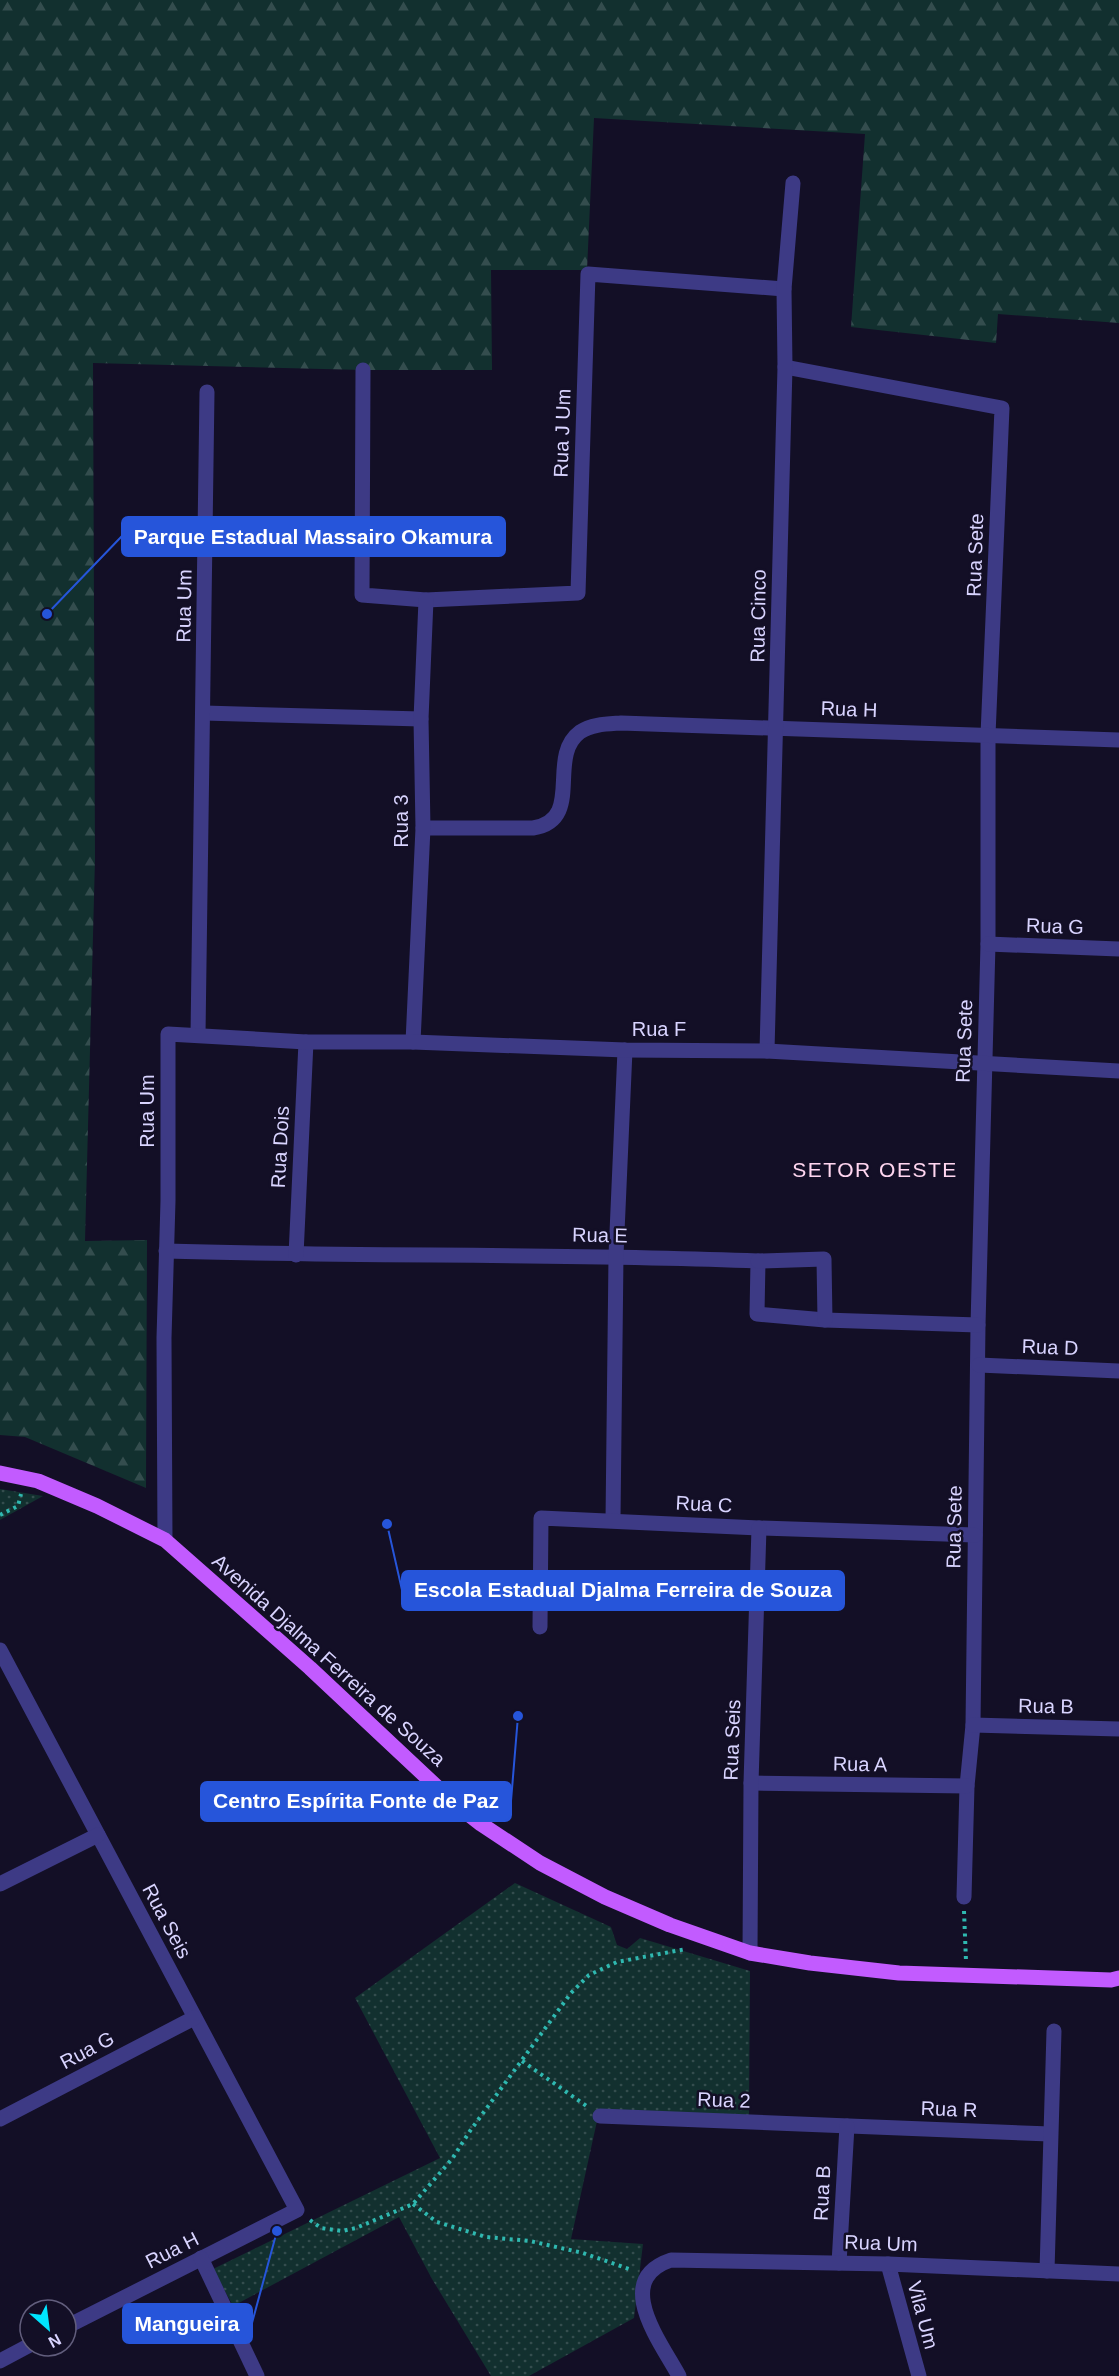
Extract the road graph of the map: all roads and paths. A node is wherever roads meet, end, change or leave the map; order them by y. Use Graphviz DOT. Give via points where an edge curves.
graph roads {
  1 [pos="793,183"];
  2 [pos="784,289"];
  3 [pos="785,367"];
  4 [pos="363,370"];
  5 [pos="207,392"];
  6 [pos="426,600"];
  7 [pos="204,713"];
  8 [pos="421,719"];
  9 [pos="776,727"];
  10 [pos="988,735"];
  11 [pos="1119,740"];
  12 [pos="423,828"];
  13 [pos="988,944"];
  14 [pos="1119,949"];
  15 [pos="198,1035"];
  16 [pos="306,1042"];
  17 [pos="413,1042"];
  18 [pos="625,1050"];
  19 [pos="767,1051"];
  20 [pos="984,1063"];
  21 [pos="1119,1071"];
  22 [pos="166,1251"];
  23 [pos="296,1255"];
  24 [pos="616,1256"];
  25 [pos="758,1261"];
  26 [pos="825,1320"];
  27 [pos="978,1325"];
  28 [pos="979,1365"];
  29 [pos="1119,1371"];
  30 [pos="0,1473"];
  31 [pos="24,1478"];
  32 [pos="0,1515"];
  33 [pos="613,1520"];
  34 [pos="759,1528"];
  35 [pos="975,1534"];
  36 [pos="165,1540"];
  37 [pos="540,1627"];
  38 [pos="0,1650"];
  39 [pos="973,1725"];
  40 [pos="1119,1729"];
  41 [pos="751,1783"];
  42 [pos="968,1786"];
  43 [pos="98,1835"];
  44 [pos="0,1884"];
  45 [pos="963,1897"];
  46 [pos="690,1948"];
  47 [pos="750,1953"];
  48 [pos="966,1977"];
  49 [pos="1116,1980"];
  50 [pos="194,2018"];
  51 [pos="1054,2031"];
  52 [pos="522,2061"];
  53 [pos="600,2116"];
  54 [pos="0,2119"];
  55 [pos="847,2126"];
  56 [pos="1050,2134"];
  57 [pos="413,2204"];
  58 [pos="297,2210"];
  59 [pos="201,2258"];
  60 [pos="838,2263"];
  61 [pos="888,2264"];
  62 [pos="1047,2271"];
  63 [pos="1119,2274"];
  64 [pos="647,2275"];
  65 [pos="78,2321"];
  66 [pos="18,2351"];
  67 [pos="0,2361"];
  68 [pos="256,2376"];
  69 [pos="679,2376"];
  70 [pos="919,2376"];
  1 -- 2 [label="street, Rua Cinco"];
  2 -- 3 [label="street, Rua Cinco"];
  2 -- 6 [label="street, Rua J Um" via="588,274 578,593"];
  3 -- 9 [label="street, Rua Cinco"];
  3 -- 10 [label="street, Rua Sete" via="1002,408"];
  4 -- 6 [label="street" via="362,595"];
  5 -- 7 [label="street, Rua Um"];
  6 -- 8 [label="street, Rua 3"];
  7 -- 8 [label="street"];
  7 -- 15 [label="street, Rua Um"];
  8 -- 12 [label="street, Rua 3"];
  9 -- 10 [label="street, Rua H"];
  9 -- 12 [label="street, Rua H" via="598,725 579,733 569,748 560,810 548,824 533,828"];
  9 -- 19 [label="street, Rua Cinco"];
  10 -- 11 [label="street, Rua H"];
  10 -- 13 [label="street, Rua Sete"];
  12 -- 17 [label="street, Rua 3"];
  13 -- 14 [label="street, Rua G"];
  13 -- 20 [label="street, Rua Sete"];
  15 -- 16 [label="street, Rua F"];
  15 -- 22 [label="street, Rua Um" via="168,1034"];
  16 -- 17 [label="street, Rua F"];
  16 -- 23 [label="street, Rua Dois"];
  17 -- 18 [label="street, Rua F"];
  18 -- 19 [label="street, Rua F"];
  18 -- 24 [label="street"];
  19 -- 20 [label="street, Rua F"];
  20 -- 21 [label="street, Rua F"];
  20 -- 27 [label="street, Rua Sete"];
  22 -- 23 [label="street, Rua E"];
  22 -- 36 [label="street, Rua Um"];
  23 -- 24 [label="street, Rua E"];
  24 -- 25 [label="street, Rua E"];
  24 -- 33 [label="street"];
  25 -- 26 [label="street" via="758,1314"];
  25 -- 26 [label="street, Rua E" via="824,1260"];
  26 -- 27 [label="street"];
  27 -- 28 [label="street, Rua Sete"];
  28 -- 29 [label="street, Rua D"];
  28 -- 35 [label="street, Rua Sete"];
  30 -- 31 [label="main road, Avenida Djalma Ferreira de Souza"];
  31 -- 32 [label="path" via="18,1506"];
  31 -- 36 [label="main road, Avenida Djalma Ferreira de Souza" via="97,1506"];
  33 -- 34 [label="street, Rua C"];
  33 -- 37 [label="street, Rua C" via="541,1518"];
  34 -- 35 [label="street, Rua C"];
  34 -- 41 [label="street, Rua Seis"];
  35 -- 39 [label="street, Rua Sete"];
  36 -- 47 [label="main road, Avenida Djalma Ferreira de Souza" via="482,1824 540,1863 605,1897"];
  38 -- 43 [label="street, Rua Seis"];
  39 -- 40 [label="street, Rua B"];
  39 -- 42 [label="street, Rua Sete"];
  41 -- 42 [label="street, Rua A"];
  41 -- 47 [label="street, Rua Seis"];
  42 -- 45 [label="street, Rua Sete"];
  43 -- 44 [label="street"];
  43 -- 50 [label="street, Rua Seis"];
  45 -- 48 [label="path"];
  46 -- 52 [label="path" via="617,1962 590,1975 571,1993"];
  47 -- 48 [label="main road, Avenida Djalma Ferreira de Souza" via="899,1973"];
  48 -- 49 [label="main road, Avenida Djalma Ferreira de Souza"];
  50 -- 54 [label="street, Rua G"];
  50 -- 58 [label="street, Rua Seis"];
  51 -- 56 [label="street"];
  52 -- 53 [label="path"];
  52 -- 57 [label="path" via="452,2158"];
  53 -- 55 [label="street, Rua 2"];
  55 -- 56 [label="street, Rua R"];
  55 -- 60 [label="street, Rua B"];
  56 -- 62 [label="street"];
  57 -- 58 [label="path" via="342,2231 321,2228"];
  57 -- 64 [label="path" via="437,2222 486,2237 530,2241 583,2253"];
  58 -- 59 [label="street, Rua H"];
  59 -- 65 [label="street, Rua H"];
  59 -- 68 [label="street"];
  60 -- 61 [label="street, Rua Um"];
  60 -- 64 [label="street, Rua Um" via="671,2260"];
  61 -- 62 [label="street, Rua Um"];
  61 -- 70 [label="street, Vila Um"];
  62 -- 63 [label="street, Rua Um"];
  64 -- 69 [label="street" via="643,2307"];
  66 -- 67 [label="street"];
}
